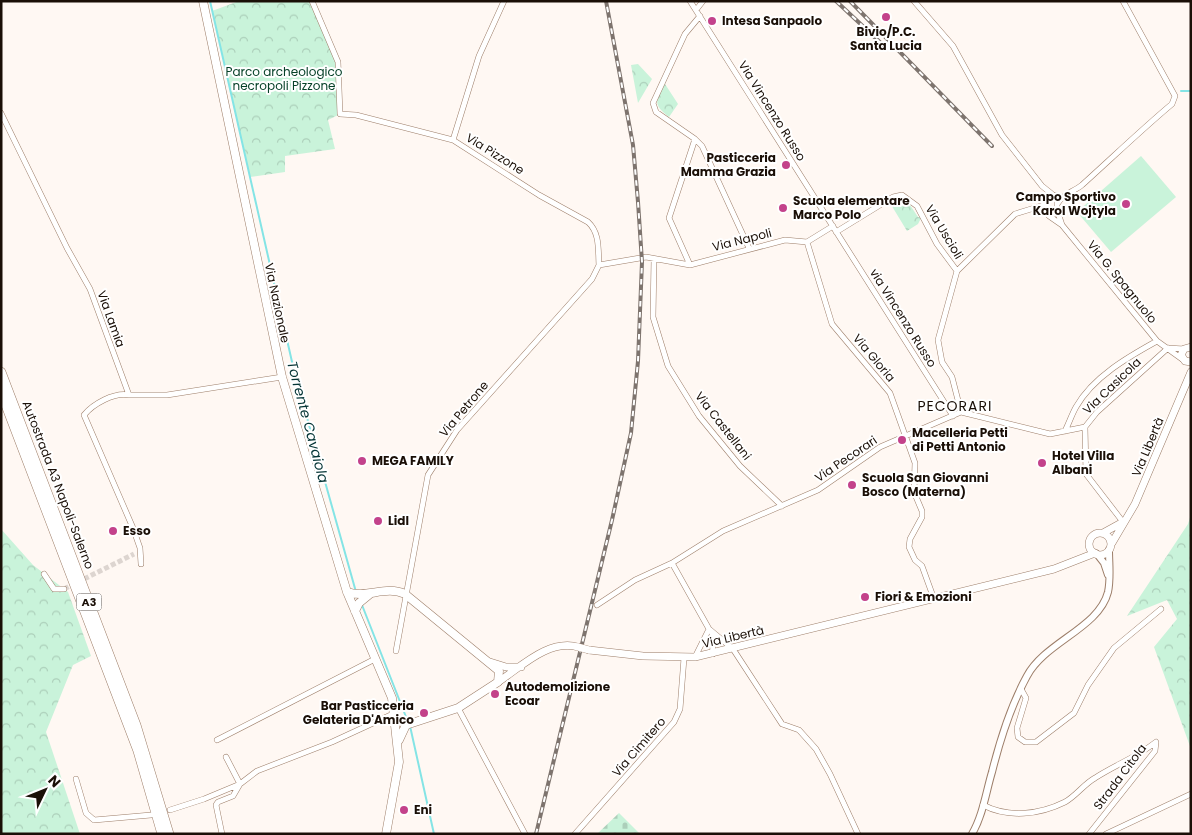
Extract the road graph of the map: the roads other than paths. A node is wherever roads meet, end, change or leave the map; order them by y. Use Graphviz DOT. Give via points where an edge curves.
graph roads {
  1 [pos="202,1"];
  2 [pos="312,1"];
  3 [pos="504,1"];
  4 [pos="690,1"];
  5 [pos="703,1"];
  6 [pos="914,1"];
  7 [pos="1123,1"];
  8 [pos="696,10"];
  9 [pos="700,16"];
  10 [pos="1,114"];
  11 [pos="8,124"];
  12 [pos="1,127"];
  13 [pos="695,139"];
  14 [pos="453,140"];
  15 [pos="1042,186"];
  16 [pos="1053,194"];
  17 [pos="1063,196"];
  18 [pos="1046,198"];
  19 [pos="1044,204"];
  20 [pos="1057,206"];
  21 [pos="1049,216"];
  22 [pos="1062,225"];
  23 [pos="833,226"];
  24 [pos="836,232"];
  25 [pos="807,242"];
  26 [pos="749,248"];
  27 [pos="654,259"];
  28 [pos="599,265"];
  29 [pos="690,265"];
  30 [pos="957,271"];
  31 [pos="1157,340"];
  32 [pos="1189,347"];
  33 [pos="1168,348"];
  34 [pos="1186,361"];
  35 [pos="1,372"];
  36 [pos="1190,375"];
  37 [pos="282,377"];
  38 [pos="1,392"];
  39 [pos="129,395"];
  40 [pos="961,412"];
  41 [pos="952,416"];
  42 [pos="1085,427"];
  43 [pos="1065,431"];
  44 [pos="905,437"];
  45 [pos="782,506"];
  46 [pos="1123,522"];
  47 [pos="1103,533"];
  48 [pos="1090,541"];
  49 [pos="1110,547"];
  50 [pos="140,548"];
  51 [pos="134,554"];
  52 [pos="1096,554"];
  53 [pos="1076,559"];
  54 [pos="672,563"];
  55 [pos="141,564"];
  56 [pos="44,574"];
  57 [pos="1109,581"];
  58 [pos="64,589"];
  59 [pos="348,592"];
  60 [pos="372,593"];
  61 [pos="402,593"];
  62 [pos="934,599"];
  63 [pos="597,605"];
  64 [pos="1161,609"];
  65 [pos="355,611"];
  66 [pos="709,632"];
  67 [pos="733,649"];
  68 [pos="396,651"];
  69 [pos="713,654"];
  70 [pos="695,657"];
  71 [pos="684,658"];
  72 [pos="375,659"];
  73 [pos="485,660"];
  74 [pos="521,667"];
  75 [pos="498,682"];
  76 [pos="1021,689"];
  77 [pos="458,708"];
  78 [pos="395,713"];
  79 [pos="406,725"];
  80 [pos="217,740"];
  81 [pos="398,744"];
  82 [pos="226,756"];
  83 [pos="76,779"];
  84 [pos="240,784"];
  85 [pos="1191,794"];
  86 [pos="983,805"];
  87 [pos="170,810"];
  88 [pos="152,815"];
  89 [pos="162,834"];
  90 [pos="169,834"];
  91 [pos="222,834"];
  92 [pos="386,834"];
  93 [pos="525,834"];
  94 [pos="575,834"];
  95 [pos="858,834"];
  96 [pos="972,834"];
  97 [pos="1089,834"];
  98 [pos="1106,834"];
  1 -- 37 [label="main road, Via Nazionale"];
  2 -- 14 [label="street" via="338,62 340,114 356,115"];
  3 -- 14 [label="street, Via Pizzone" via="479,56"];
  4 -- 8 [label="street, Via Vincenzo Russo"];
  5 -- 8 [label="street"];
  6 -- 15 [label="street" via="953,46 1002,136"];
  7 -- 17 [label="street" via="1175,96 1172,104 1130,142 1077,188"];
  8 -- 9 [label="street, Via Vincenzo Russo"];
  9 -- 13 [label="street" via="685,34 652,103 656,112"];
  9 -- 23 [label="street, Via Vincenzo Russo"];
  10 -- 11 [label="street, Via Lamia"];
  11 -- 12 [label="street"];
  11 -- 39 [label="street, Via Lamia" via="36,186 90,289"];
  13 -- 26 [label="street" via="702,146"];
  13 -- 29 [label="street" via="669,218"];
  14 -- 28 [label="street, Via Pizzone" via="588,222 598,238"];
  15 -- 16 [label="street"];
  15 -- 18 [label="street"];
  16 -- 17 [label="street"];
  16 -- 18 [label="street"];
  16 -- 20 [label="street, Via G. Spagnuolo"];
  17 -- 20 [label="street"];
  18 -- 19 [label="street"];
  19 -- 21 [label="street" via="1044,211"];
  19 -- 30 [label="street, Via Uscioli" via="1015,214"];
  20 -- 21 [label="street" via="1054,215"];
  20 -- 22 [label="street, Via G. Spagnuolo"];
  21 -- 22 [label="street, Via G. Spagnuolo"];
  22 -- 31 [label="street, Via G. Spagnuolo"];
  23 -- 24 [label="street, Via Vincenzo Russo"];
  23 -- 25 [label="street"];
  24 -- 30 [label="street, Via Uscioli" via="893,197 909,198"];
  24 -- 41 [label="street, via Vincenzo Russo"];
  25 -- 26 [label="street, Via Napoli" via="784,240"];
  25 -- 44 [label="street, Via Gloria" via="832,324 890,393"];
  26 -- 29 [label="street, Via Napoli"];
  27 -- 28 [label="street" via="646,257"];
  27 -- 29 [label="street, Via Napoli"];
  27 -- 45 [label="street, Via Castellani" via="653,317 668,366 705,423 740,466"];
  28 -- 61 [label="street, Via Petrone" via="592,279 457,430 428,475"];
  30 -- 40 [label="street, Via Uscioli" via="938,340 942,362 952,377"];
  31 -- 33 [label="street, Via G. Spagnuolo"];
  31 -- 43 [label="street" via="1119,364 1087,391"];
  32 -- 33 [label="street"];
  32 -- 34 [label="main road" via="1181,355"];
  33 -- 34 [label="street, Via G. Spagnuolo"];
  33 -- 42 [label="street, Via Casicola" via="1097,412"];
  34 -- 36 [label="main road"];
  35 -- 90 [label="highway, Autostrada A3 Napoli-Salerno / A3" via="133,716"];
  36 -- 46 [label="main road, Via Libertà" via="1136,504"];
  37 -- 39 [label="street" via="167,395"];
  37 -- 59 [label="main road, Via Nazionale"];
  38 -- 89 [label="highway, Autostrada A3 Napoli-Salerno / A3" via="136,743"];
  39 -- 50 [label="street" via="122,394 91,406 84,415"];
  40 -- 41 [label="street, Via Pecorari"];
  40 -- 43 [label="street" via="1050,434"];
  41 -- 44 [label="street, Via Pecorari"];
  42 -- 43 [label="street"];
  42 -- 46 [label="street, Via Casicola" via="1086,474"];
  44 -- 45 [label="street, Via Pecorari" via="880,447 818,490"];
  44 -- 62 [label="street, Via Gloria" via="915,463 914,492 922,511 908,547 922,566"];
  45 -- 54 [label="street, Via Pecorari" via="723,531"];
  46 -- 47 [label="main road"];
  46 -- 49 [label="main road, Via Libertà"];
  47 -- 48 [label="main road" via="1093,535"];
  47 -- 49 [label="main road" via="1108,536"];
  48 -- 52 [label="main road" via="1090,549"];
  48 -- 53 [label="main road"];
  49 -- 52 [label="main road" via="1105,554"];
  49 -- 57 [label="street"];
  50 -- 51 [label="street"];
  50 -- 55 [label="street"];
  52 -- 53 [label="main road, Via Libertà"];
  52 -- 57 [label="street" via="1104,563"];
  53 -- 62 [label="main road, Via Libertà" via="1054,569"];
  54 -- 63 [label="street, Via Pecorari" via="635,580"];
  54 -- 66 [label="street"];
  56 -- 58 [label="street" via="54,589"];
  57 -- 76 [label="street" via="1106,598 1096,613 1032,667"];
  59 -- 60 [label="main road"];
  59 -- 65 [label="main road, Via Nazionale"];
  60 -- 61 [label="main road" via="385,590"];
  60 -- 65 [label="main road"];
  61 -- 68 [label="street, Via Petrone"];
  61 -- 73 [label="main road"];
  62 -- 67 [label="main road, Via Libertà"];
  64 -- 76 [label="street" via="1114,648 1088,685 1074,713 1036,742 1025,742 1018,737 1026,698"];
  65 -- 72 [label="main road, Via Nazionale"];
  66 -- 67 [label="street"];
  66 -- 69 [label="street"];
  66 -- 70 [label="street"];
  67 -- 69 [label="main road, Via Libertà"];
  67 -- 95 [label="street" via="782,724 799,730 816,749"];
  69 -- 70 [label="main road, Via Libertà"];
  70 -- 71 [label="main road, Via Libertà"];
  71 -- 74 [label="main road, Via Libertà, bridge" via="558,646"];
  71 -- 94 [label="street, Via Cimitero" via="682,698 674,722"];
  72 -- 78 [label="main road, Via Nazionale"];
  72 -- 80 [label="street"];
  73 -- 74 [label="main road" via="506,667"];
  73 -- 75 [label="main road" via="499,671"];
  74 -- 75 [label="main road, Via Libertà"];
  75 -- 77 [label="main road, Via Libertà"];
  76 -- 86 [label="street" via="1000,745"];
  77 -- 79 [label="main road, Via Libertà"];
  77 -- 93 [label="street"];
  78 -- 79 [label="main road"];
  78 -- 81 [label="main road, Via Nazionale"];
  78 -- 84 [label="street" via="257,771"];
  79 -- 81 [label="main road"];
  81 -- 92 [label="main road, Via Nazionale" via="399,762"];
  82 -- 84 [label="street"];
  83 -- 88 [label="street" via="86,813 94,820"];
  84 -- 87 [label="street"];
  84 -- 91 [label="street" via="236,792 216,805"];
  85 -- 98 [label="street"];
  86 -- 96 [label="street"];
  86 -- 97 [label="street, Strada Citola" via="996,812 1022,815 1066,802 1094,778 1144,752 1156,742 1155,751"];
}
